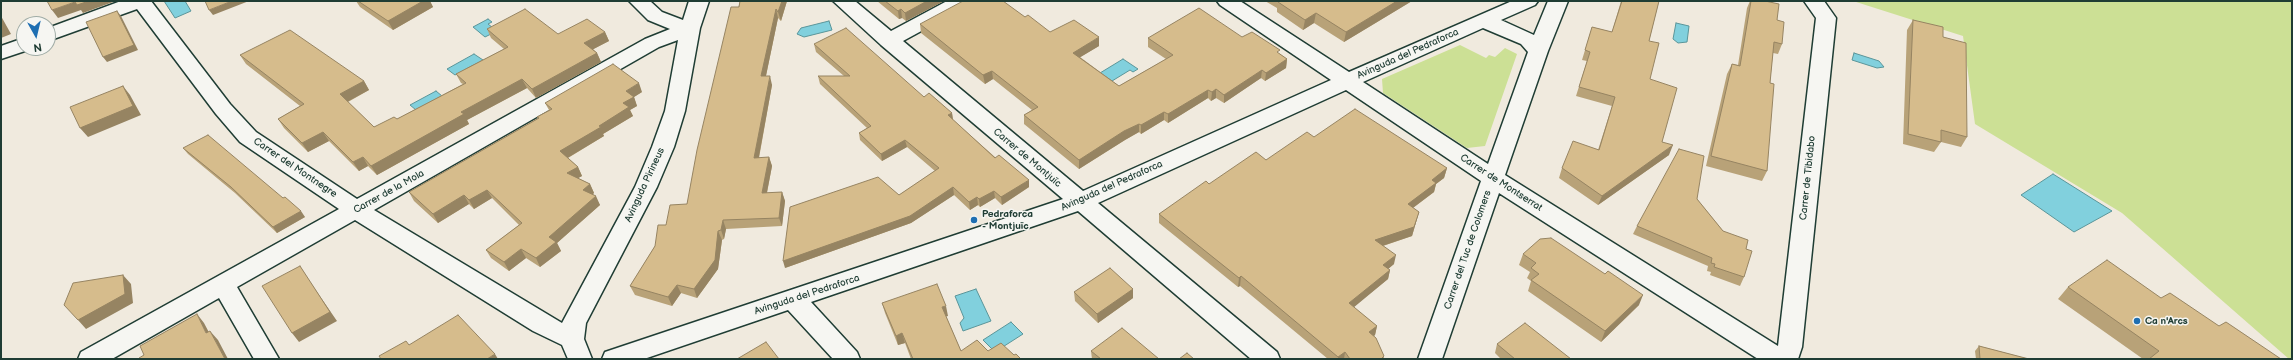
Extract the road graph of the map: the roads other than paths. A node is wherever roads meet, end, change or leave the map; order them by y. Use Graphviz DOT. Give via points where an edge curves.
graph roads {
  1 [pos="140,1"];
  2 [pos="639,1"];
  3 [pos="699,1"];
  4 [pos="842,1"];
  5 [pos="962,1"];
  6 [pos="1227,1"];
  7 [pos="1528,1"];
  8 [pos="1533,1"];
  9 [pos="1558,1"];
  10 [pos="1814,1"];
  11 [pos="1480,21"];
  12 [pos="690,28"];
  13 [pos="56,32"];
  14 [pos="888,41"];
  15 [pos="16,47"];
  16 [pos="1540,47"];
  17 [pos="1,53"];
  18 [pos="1348,80"];
  19 [pos="1493,178"];
  20 [pos="1080,202"];
  21 [pos="357,210"];
  22 [pos="223,284"];
  23 [pos="794,300"];
  24 [pos="572,339"];
  25 [pos="90,359"];
  26 [pos="267,359"];
  27 [pos="580,359"];
  28 [pos="614,359"];
  29 [pos="848,359"];
  30 [pos="1268,359"];
  31 [pos="1430,359"];
  32 [pos="1778,359"];
  33 [pos="1786,359"];
  1 -- 13 [label="street"];
  1 -- 21 [label="street, Carrer del Montnegre" via="223,109 248,137"];
  2 -- 12 [label="street" via="655,16"];
  3 -- 12 [label="street, Avinguda Pirineus"];
  4 -- 14 [label="street, Carrer de Montjuïc"];
  5 -- 14 [label="street"];
  6 -- 18 [label="street, Carrer de Montserrat"];
  7 -- 11 [label="street, Avinguda del Pedraforca"];
  8 -- 16 [label="street"];
  9 -- 16 [label="street, Carrer del Tuc de Colomers"];
  10 -- 33 [label="street, Carrer de Tibidabo" via="1826,18 1790,347"];
  11 -- 16 [label="street" via="1499,26"];
  11 -- 18 [label="street, Avinguda del Pedraforca"];
  12 -- 21 [label="street, Carrer de la Mola" via="652,43"];
  12 -- 24 [label="street, Avinguda Pirineus" via="675,111 663,148 639,201 574,323"];
  14 -- 20 [label="street, Carrer de Montjuïc"];
  15 -- 17 [label="street"];
  16 -- 19 [label="street, Carrer del Tuc de Colomers"];
  18 -- 19 [label="street, Carrer de Montserrat"];
  18 -- 20 [label="street, Avinguda del Pedraforca"];
  19 -- 31 [label="street, Carrer del Tuc de Colomers"];
  19 -- 32 [label="street, Carrer de Montserrat"];
  20 -- 23 [label="street, Avinguda del Pedraforca"];
  20 -- 30 [label="street, Carrer de Montjuïc"];
  21 -- 22 [label="street, Carrer de la Mola"];
  21 -- 24 [label="street, Carrer del Montnegre" via="542,324"];
  22 -- 25 [label="street, Carrer de la Mola"];
  22 -- 26 [label="street"];
  23 -- 28 [label="street, Avinguda del Pedraforca"];
  23 -- 29 [label="street"];
  24 -- 27 [label="street"];
}
